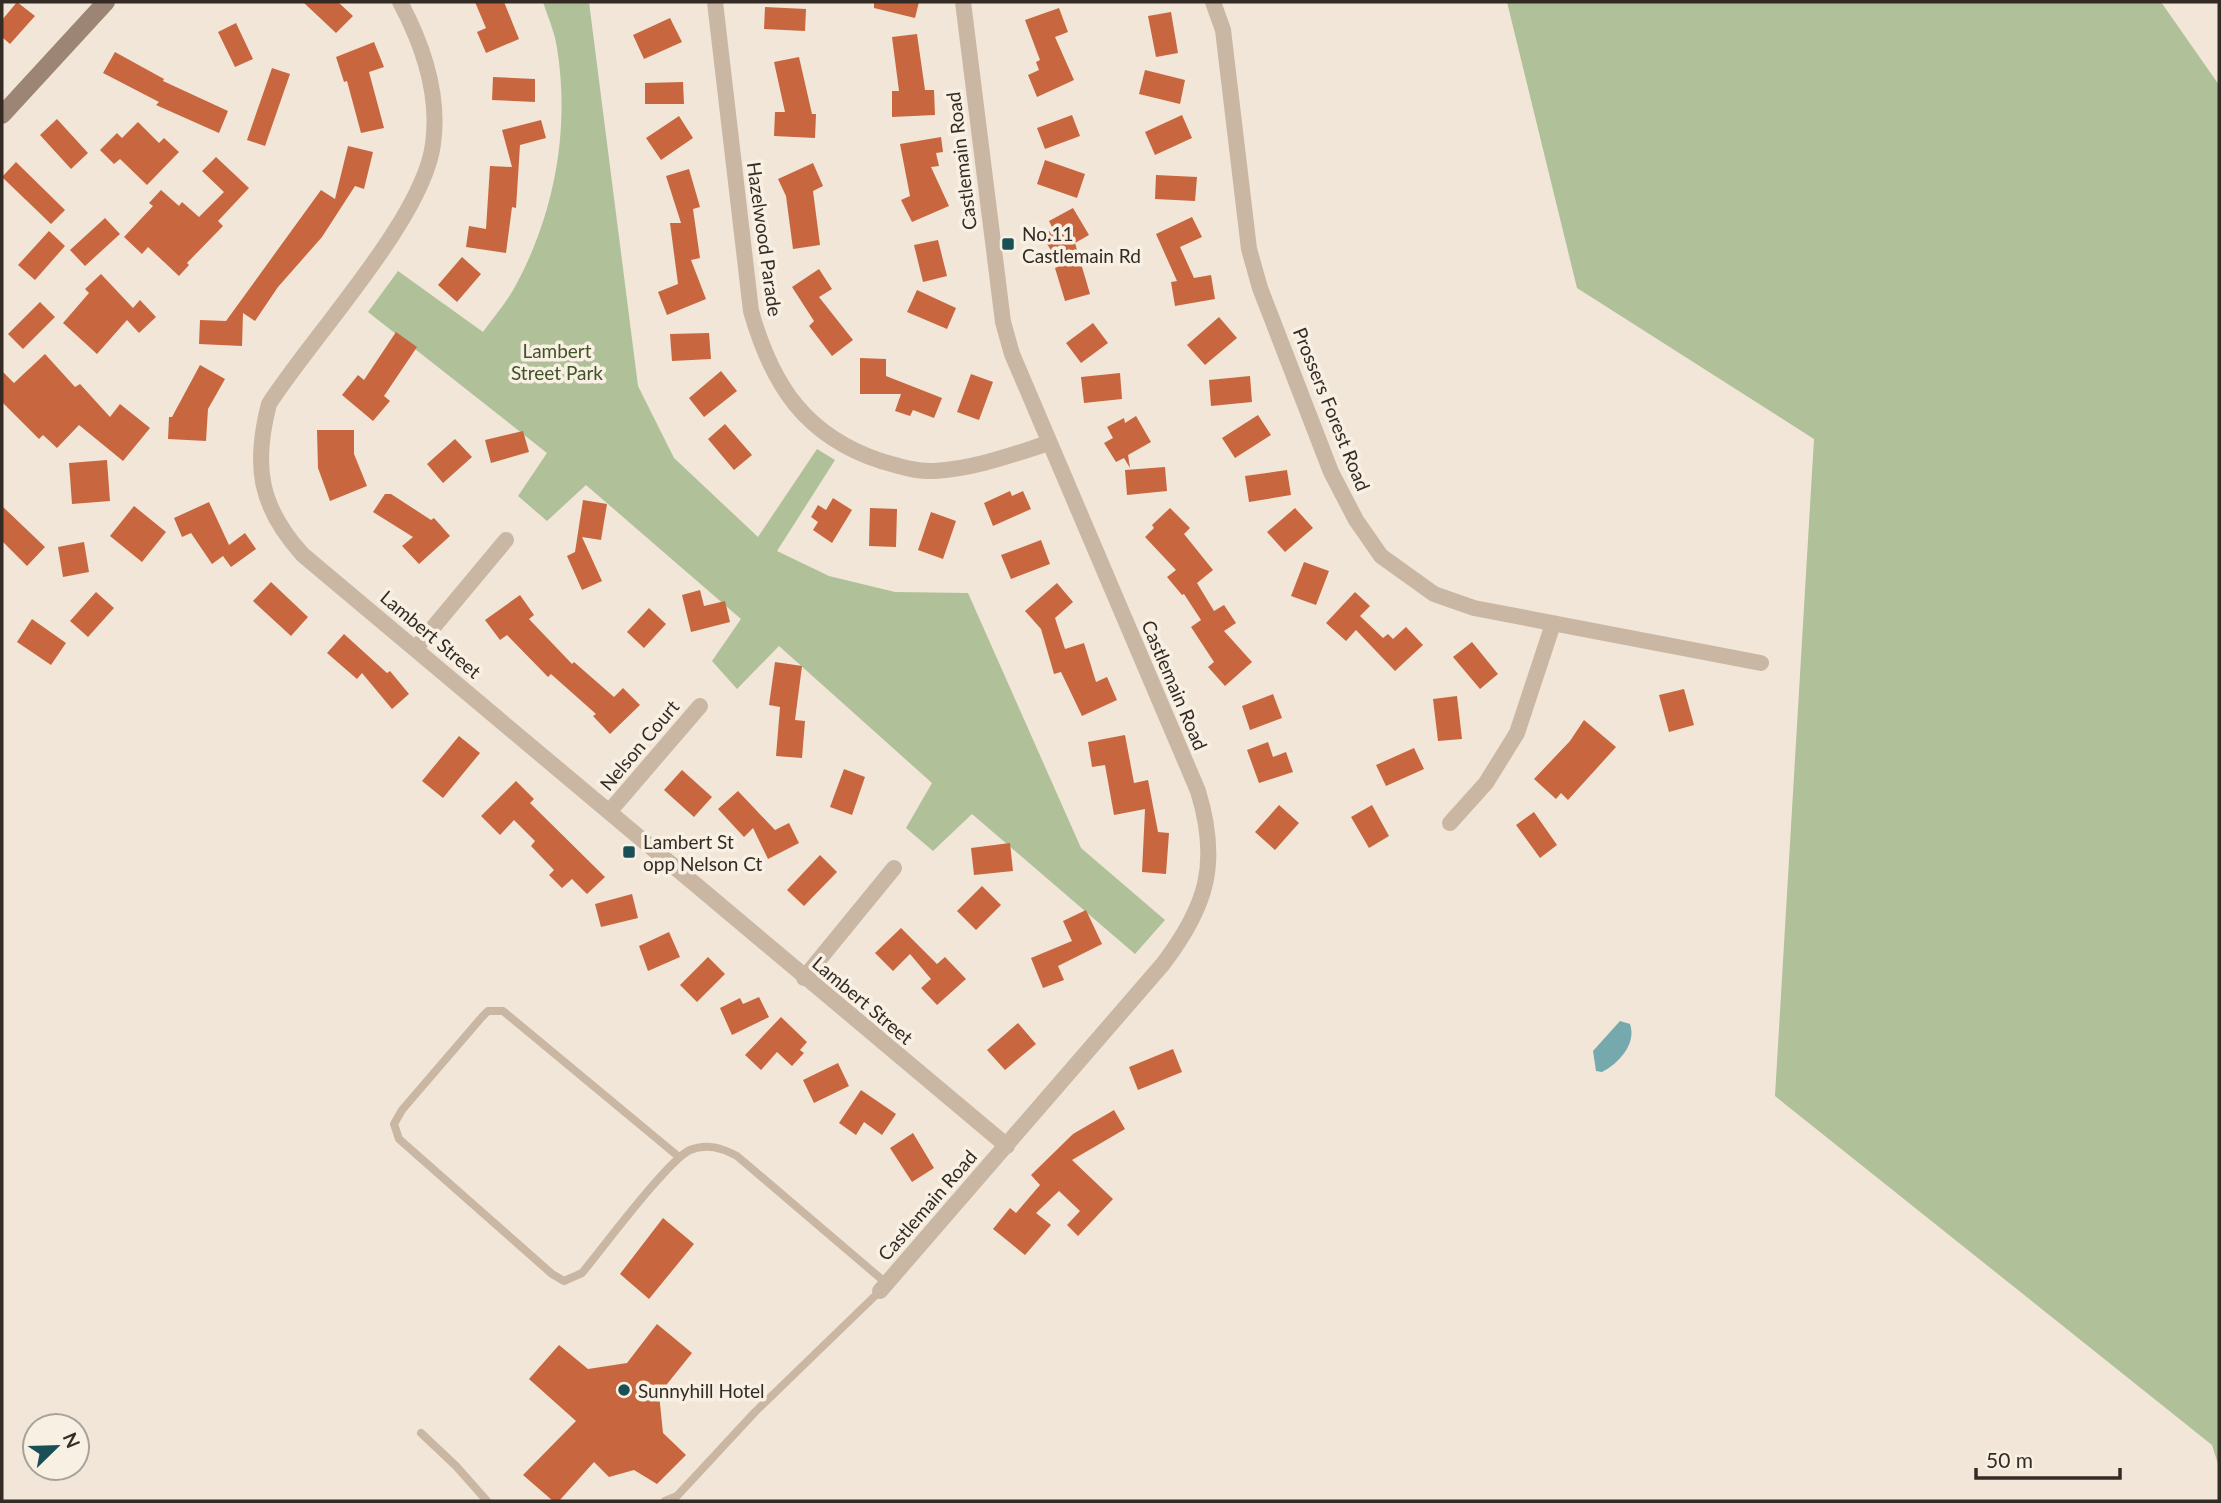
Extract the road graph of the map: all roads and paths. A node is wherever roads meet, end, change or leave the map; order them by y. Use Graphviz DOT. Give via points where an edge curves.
graph roads {
  1 [pos="106,2"];
  2 [pos="400,2"];
  3 [pos="715,2"];
  4 [pos="963,2"];
  5 [pos="1213,2"];
  6 [pos="5,106"];
  7 [pos="1049,443"];
  8 [pos="506,540"];
  9 [pos="1553,624"];
  10 [pos="416,648"];
  11 [pos="1761,663"];
  12 [pos="700,706"];
  13 [pos="609,812"];
  14 [pos="1450,823"];
  15 [pos="894,868"];
  16 [pos="804,978"];
  17 [pos="1007,1146"];
  18 [pos="679,1157"];
  19 [pos="883,1287"];
  20 [pos="421,1433"];
  21 [pos="487,1501"];
  22 [pos="665,1501"];
  1 -- 6 [label="street"];
  2 -- 10 [label="street, Lambert Street" via="420,40 432,91 433,145 417,191 386,243 269,404 259,468 268,503 287,538"];
  3 -- 7 [label="street, Hazelwood Parade" via="751,311 779,384 805,416 836,443 897,466 930,471 965,468"];
  4 -- 7 [label="street, Castlemain Road" via="1003,322"];
  5 -- 9 [label="street, Prossers Forest Road" via="1223,30 1245,228 1254,268 1342,496 1381,556 1424,588 1474,608"];
  7 -- 17 [label="street, Castlemain Road" via="1198,792 1209,827 1208,868 1202,899 1186,933"];
  8 -- 10 [label="street"];
  9 -- 11 [label="street, Prossers Forest Road"];
  9 -- 14 [label="street" via="1517,733 1486,783"];
  10 -- 13 [label="street, Lambert Street"];
  12 -- 13 [label="street, Nelson Court"];
  13 -- 16 [label="street, Lambert Street"];
  15 -- 16 [label="street"];
  16 -- 17 [label="street, Lambert Street"];
  17 -- 19 [label="street, Castlemain Road"];
  18 -- 18 [label="lane" via="582,1273 564,1281 399,1139 394,1124 482,1017 488,1011 503,1011"];
  18 -- 19 [label="lane" via="707,1146 737,1156"];
  19 -- 22 [label="lane" via="677,1496"];
  20 -- 21 [label="lane"];
}
